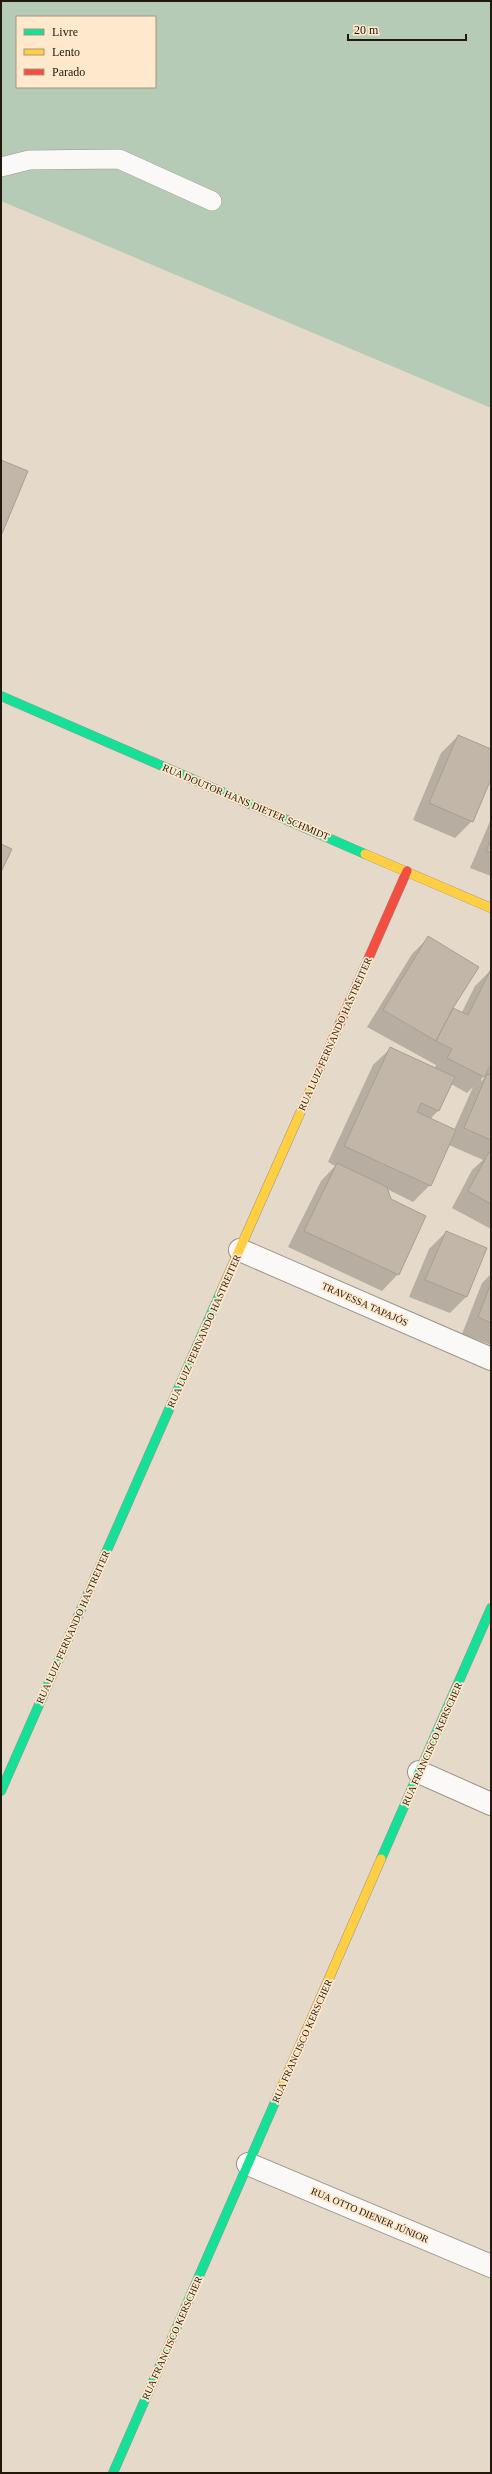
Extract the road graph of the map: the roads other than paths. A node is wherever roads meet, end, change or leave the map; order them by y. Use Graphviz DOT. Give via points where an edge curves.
graph roads {
  1 [pos="1,167"];
  2 [pos="212,201"];
  3 [pos="1,696"];
  4 [pos="407,871"];
  5 [pos="491,908"];
  6 [pos="240,1250"];
  7 [pos="491,1359"];
  8 [pos="491,1608"];
  9 [pos="419,1772"];
  10 [pos="2,1786"];
  11 [pos="491,1804"];
  12 [pos="248,2164"];
  13 [pos="491,2266"];
  14 [pos="113,2473"];
  1 -- 2 [label="lane" via="29,160 119,159"];
  3 -- 4 [label="street, RUA DOUTOR HANS DIETER SCHMIDT"];
  4 -- 5 [label="street, RUA DOUTOR HANS DIETER SCHMIDT"];
  4 -- 6 [label="street, RUA LUIZ FERNANDO HASTREITER"];
  6 -- 7 [label="street, TRAVESSA TAPAJÓS"];
  6 -- 10 [label="street, RUA LUIZ FERNANDO HASTREITER"];
  8 -- 9 [label="street, RUA FRANCISCO KERSCHER"];
  9 -- 11 [label="street"];
  9 -- 12 [label="street, RUA FRANCISCO KERSCHER"];
  12 -- 13 [label="street, RUA OTTO DIENER JÚNIOR"];
  12 -- 14 [label="street, RUA FRANCISCO KERSCHER"];
}
